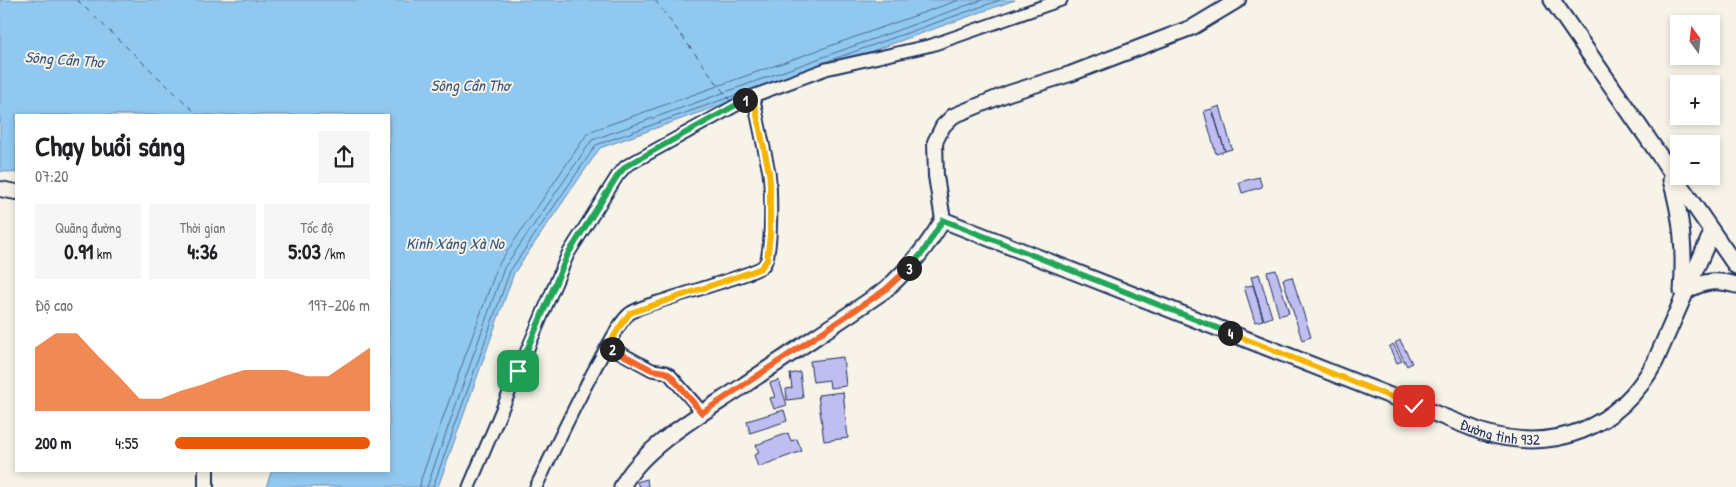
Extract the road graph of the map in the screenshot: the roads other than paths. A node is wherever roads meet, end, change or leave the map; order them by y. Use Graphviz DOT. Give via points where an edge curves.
graph roads {
  1 [pos="1061,0"];
  2 [pos="1238,0"];
  3 [pos="1556,5"];
  4 [pos="753,96"];
  5 [pos="1663,160"];
  6 [pos="0,188"];
  7 [pos="15,192"];
  8 [pos="943,220"];
  9 [pos="1712,232"];
  10 [pos="1736,266"];
  11 [pos="1736,285"];
  12 [pos="1683,296"];
  13 [pos="608,346"];
  14 [pos="702,413"];
  15 [pos="206,472"];
  16 [pos="206,487"];
  17 [pos="469,487"];
  18 [pos="536,487"];
  19 [pos="622,487"];
  1 -- 4 [label="street" via="959,37 826,69"];
  2 -- 8 [label="street" via="1193,27 954,116 943,126 935,142"];
  3 -- 5 [label="main road"];
  4 -- 13 [label="street" via="770,183 770,235 765,264 743,275 630,313"];
  4 -- 17 [label="street" via="626,166 618,175 568,254"];
  5 -- 9 [label="main road"];
  5 -- 12 [label="main road" via="1678,206 1682,232"];
  6 -- 7 [label="street"];
  8 -- 12 [label="main road, Đường tỉnh 932" via="1482,432 1511,440 1571,435 1598,423 1621,407 1648,375"];
  8 -- 14 [label="main road" via="916,259 885,290"];
  9 -- 10 [label="main road"];
  9 -- 12 [label="main road, Đường tỉnh 932"];
  11 -- 12 [label="main road" via="1699,283"];
  13 -- 14 [label="street" via="652,370 670,375"];
  13 -- 18 [label="street"];
  14 -- 19 [label="main road" via="646,455"];
  15 -- 16 [label="street"];
}
